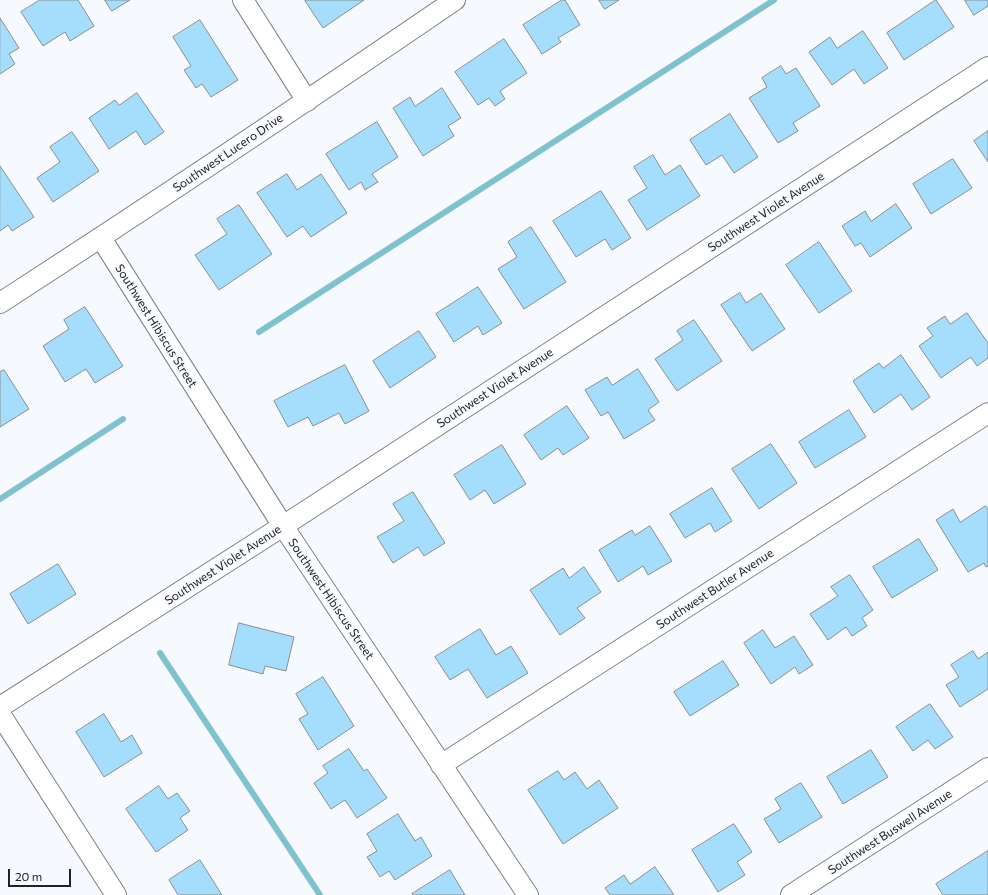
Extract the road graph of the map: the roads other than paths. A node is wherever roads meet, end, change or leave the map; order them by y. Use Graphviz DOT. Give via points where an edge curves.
graph roads {
  1 [pos="243,0"];
  2 [pos="455,0"];
  3 [pos="988,67"];
  4 [pos="308,101"];
  5 [pos="101,238"];
  6 [pos="0,303"];
  7 [pos="988,413"];
  8 [pos="283,526"];
  9 [pos="0,708"];
  10 [pos="0,714"];
  11 [pos="442,765"];
  12 [pos="988,768"];
  13 [pos="116,895"];
  14 [pos="528,895"];
  15 [pos="792,895"];
  1 -- 4 [label="street"];
  2 -- 4 [label="street, Southwest Lucero Drive"];
  3 -- 8 [label="street, Southwest Violet Avenue"];
  4 -- 5 [label="street, Southwest Lucero Drive"];
  5 -- 6 [label="street, Southwest Lucero Drive"];
  5 -- 8 [label="street, Southwest Hibiscus Street"];
  7 -- 11 [label="street, Southwest Butler Avenue"];
  8 -- 9 [label="street, Southwest Violet Avenue"];
  8 -- 11 [label="street, Southwest Hibiscus Street"];
  10 -- 13 [label="street"];
  11 -- 14 [label="street, Southwest Hibiscus Street"];
  12 -- 15 [label="street, Southwest Buswell Avenue"];
}
